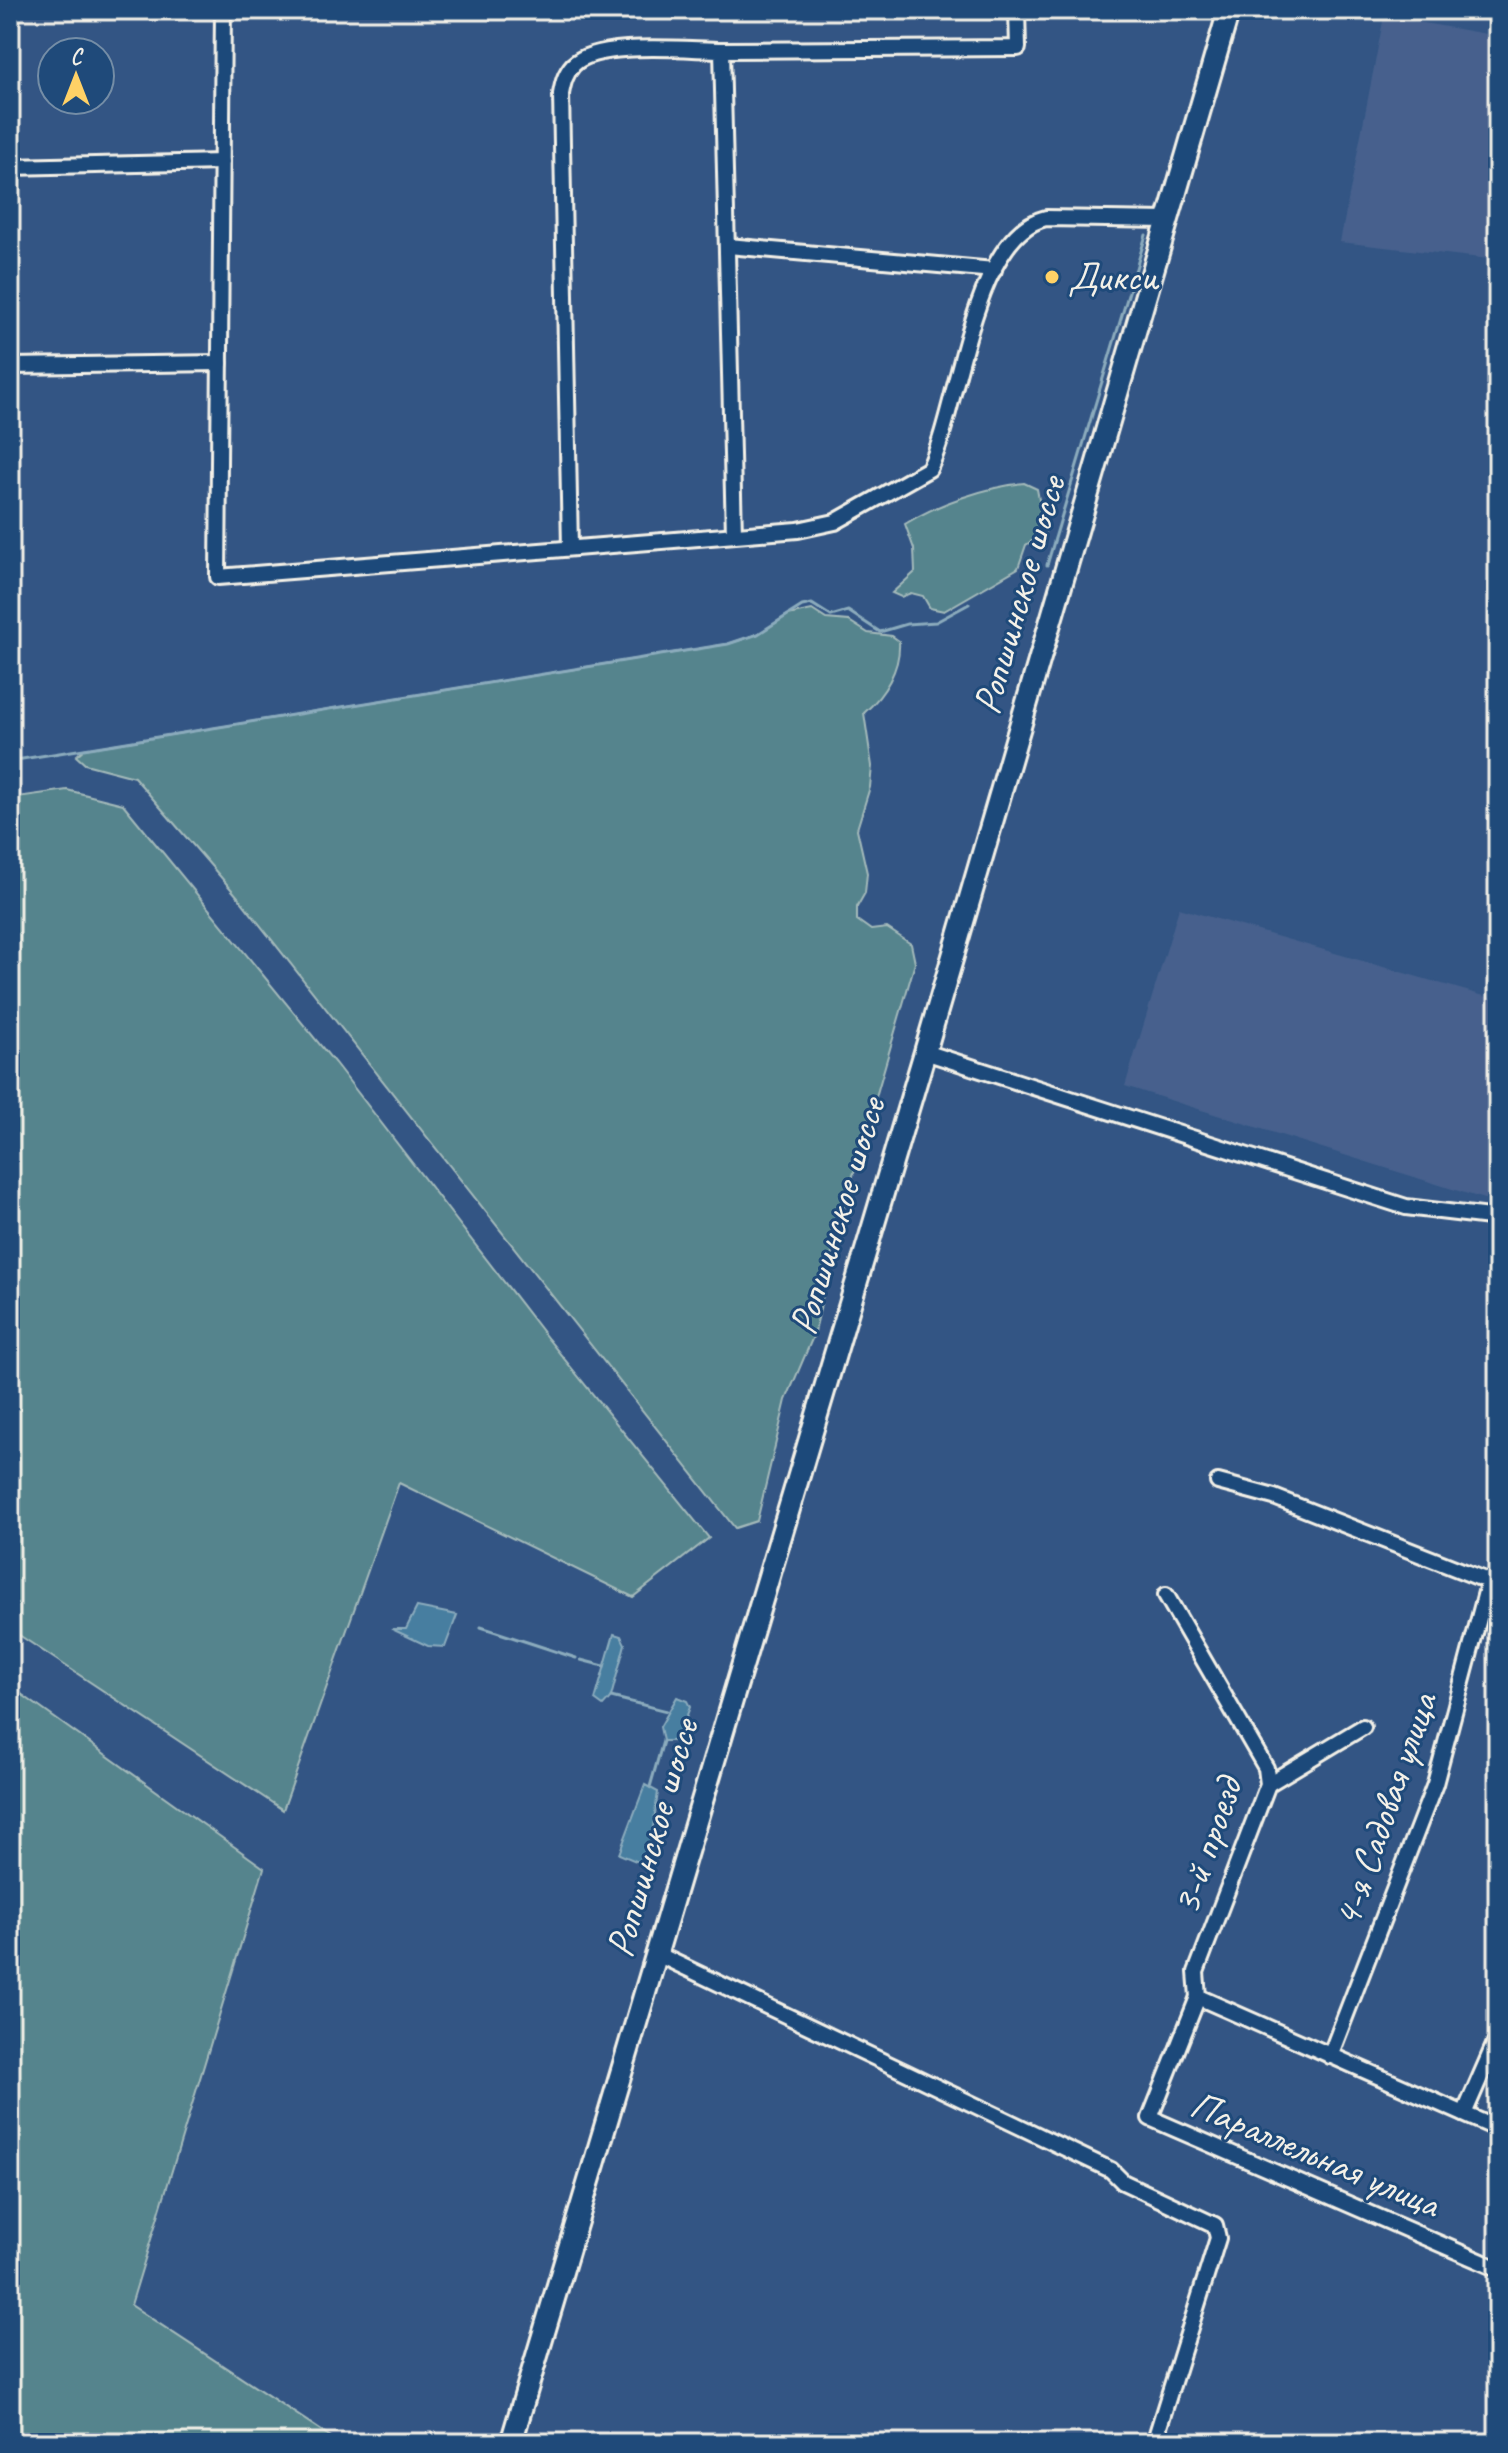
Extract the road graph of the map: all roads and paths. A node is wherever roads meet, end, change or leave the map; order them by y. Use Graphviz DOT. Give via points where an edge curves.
graph roads {
  1 [pos="223,10"];
  2 [pos="1017,10"];
  3 [pos="1229,10"];
  4 [pos="722,50"];
  5 [pos="222,162"];
  6 [pos="10,167"];
  7 [pos="1167,220"];
  8 [pos="728,246"];
  9 [pos="994,270"];
  10 [pos="220,363"];
  11 [pos="10,366"];
  12 [pos="734,535"];
  13 [pos="570,548"];
  14 [pos="925,1052"];
  15 [pos="1498,1218"];
  16 [pos="1218,1482"];
  17 [pos="1495,1584"];
  18 [pos="1166,1595"];
  19 [pos="1363,1727"];
  20 [pos="1268,1784"];
  21 [pos="655,1953"];
  22 [pos="1198,1997"];
  23 [pos="1498,2036"];
  24 [pos="1330,2056"];
  25 [pos="1464,2114"];
  26 [pos="1150,2118"];
  27 [pos="1498,2129"];
  28 [pos="1498,2269"];
  29 [pos="511,2443"];
  30 [pos="1154,2443"];
  1 -- 5 [label="street"];
  2 -- 4 [label="street" via="1018,48"];
  3 -- 7 [label="main road, Ропшинское шоссе"];
  4 -- 8 [label="street"];
  4 -- 13 [label="street" via="614,50 589,55 564,79"];
  5 -- 6 [label="street"];
  5 -- 10 [label="street"];
  7 -- 9 [label="street" via="1031,221"];
  7 -- 14 [label="main road, Ропшинское шоссе"];
  8 -- 9 [label="street"];
  8 -- 12 [label="street"];
  9 -- 12 [label="street" via="984,285 929,469 835,522"];
  10 -- 11 [label="street"];
  10 -- 13 [label="street" via="218,577"];
  12 -- 13 [label="street"];
  14 -- 15 [label="street" via="1406,1207"];
  14 -- 21 [label="main road, Ропшинское шоссе"];
  16 -- 17 [label="street" via="1274,1497"];
  17 -- 24 [label="street, 4-я Садовая улица" via="1487,1588 1435,1784"];
  18 -- 20 [label="street, 3-й проезд" via="1266,1768"];
  19 -- 20 [label="street"];
  20 -- 22 [label="street, 3-й проезд" via="1196,1972"];
  21 -- 29 [label="main road, Ропшинское шоссе"];
  21 -- 30 [label="street" via="1111,2170 1123,2182 1215,2225 1218,2238"];
  22 -- 24 [label="street"];
  22 -- 26 [label="street, 3-й проезд"];
  23 -- 25 [label="street"];
  24 -- 25 [label="street"];
  25 -- 27 [label="street"];
  26 -- 28 [label="street, Параллельная улица"];
}
